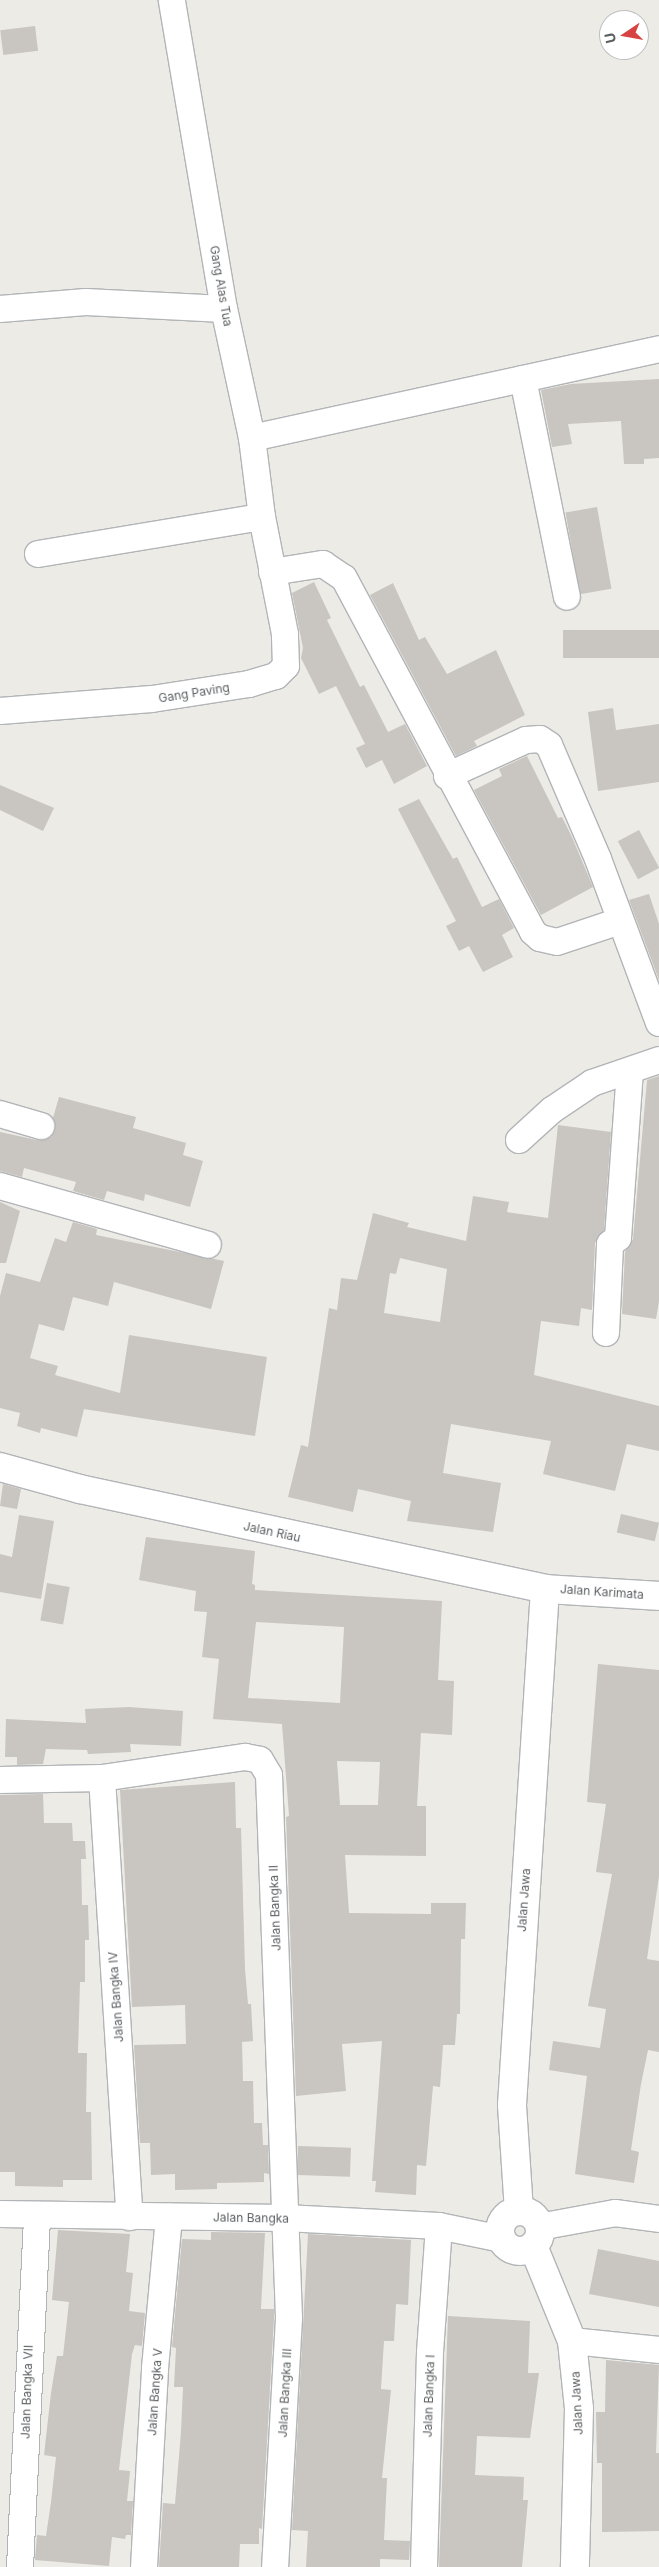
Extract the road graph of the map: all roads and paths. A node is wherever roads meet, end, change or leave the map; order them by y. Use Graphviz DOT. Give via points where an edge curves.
graph roads {
  1 [pos="172,0"];
  2 [pos="0,309"];
  3 [pos="224,309"];
  4 [pos="659,349"];
  5 [pos="523,379"];
  6 [pos="252,438"];
  7 [pos="262,517"];
  8 [pos="38,554"];
  9 [pos="272,572"];
  10 [pos="567,597"];
  11 [pos="0,711"];
  12 [pos="447,776"];
  13 [pos="620,921"];
  14 [pos="659,1023"];
  15 [pos="659,1060"];
  16 [pos="630,1071"];
  17 [pos="0,1114"];
  18 [pos="42,1126"];
  19 [pos="519,1140"];
  20 [pos="0,1186"];
  21 [pos="208,1245"];
  22 [pos="606,1333"];
  23 [pos="0,1467"];
  24 [pos="545,1589"];
  25 [pos="659,1596"];
  26 [pos="102,1778"];
  27 [pos="0,1780"];
  28 [pos="0,2214"];
  29 [pos="37,2217"];
  30 [pos="130,2217"];
  31 [pos="170,2217"];
  32 [pos="285,2218"];
  33 [pos="659,2219"];
  34 [pos="439,2226"];
  35 [pos="531,2228"];
  36 [pos="501,2238"];
  37 [pos="572,2341"];
  38 [pos="659,2350"];
  39 [pos="14,2552"];
  40 [pos="144,2567"];
  41 [pos="275,2567"];
  42 [pos="424,2567"];
  43 [pos="575,2567"];
  1 -- 3 [label="street, Gang Alas Tua"];
  2 -- 3 [label="street" via="86,302"];
  3 -- 6 [label="street, Gang Alas Tua"];
  4 -- 5 [label="street"];
  5 -- 6 [label="street"];
  5 -- 10 [label="street"];
  6 -- 7 [label="street, Gang Alas Tua"];
  7 -- 8 [label="street"];
  7 -- 9 [label="street, Gang Alas Tua"];
  9 -- 11 [label="street, Gang Paving" via="286,650 286,666 276,676 249,684 152,699"];
  9 -- 12 [label="street" via="323,564 340,573"];
  12 -- 13 [label="street" via="525,921 537,936 562,942"];
  12 -- 13 [label="street" via="526,740 546,743 584,823"];
  13 -- 14 [label="street"];
  15 -- 16 [label="street"];
  16 -- 19 [label="street" via="592,1083 552,1110"];
  16 -- 22 [label="street" via="618,1238 610,1244"];
  17 -- 18 [label="street"];
  20 -- 21 [label="street"];
  23 -- 24 [label="main road, Jalan Riau" via="80,1489"];
  24 -- 25 [label="main road, Jalan Karimata"];
  24 -- 35 [label="main road, Jalan Jawa" via="512,2105"];
  26 -- 27 [label="street, Jalan Bangka II"];
  26 -- 30 [label="street, Jalan Bangka IV"];
  26 -- 32 [label="street, Jalan Bangka II" via="245,1757 260,1760 266,1768 270,1784"];
  28 -- 29 [label="street, Jalan Bangka"];
  29 -- 30 [label="street, Jalan Bangka"];
  29 -- 39 [label="street, Jalan Bangka VII"];
  30 -- 31 [label="street, Jalan Bangka"];
  31 -- 32 [label="street, Jalan Bangka"];
  31 -- 40 [label="street, Jalan Bangka V" via="156,2368"];
  32 -- 34 [label="street, Jalan Bangka"];
  32 -- 41 [label="street, Jalan Bangka III" via="289,2318"];
  33 -- 35 [label="street" via="615,2213"];
  34 -- 36 [label="street, Jalan Bangka"];
  34 -- 42 [label="street, Jalan Bangka I" via="430,2352"];
  35 -- 36 [label="main road" via="512,2213 501,2223"];
  35 -- 37 [label="main road, Jalan Jawa"];
  37 -- 38 [label="street"];
  37 -- 43 [label="main road, Jalan Jawa" via="579,2408"];
}
